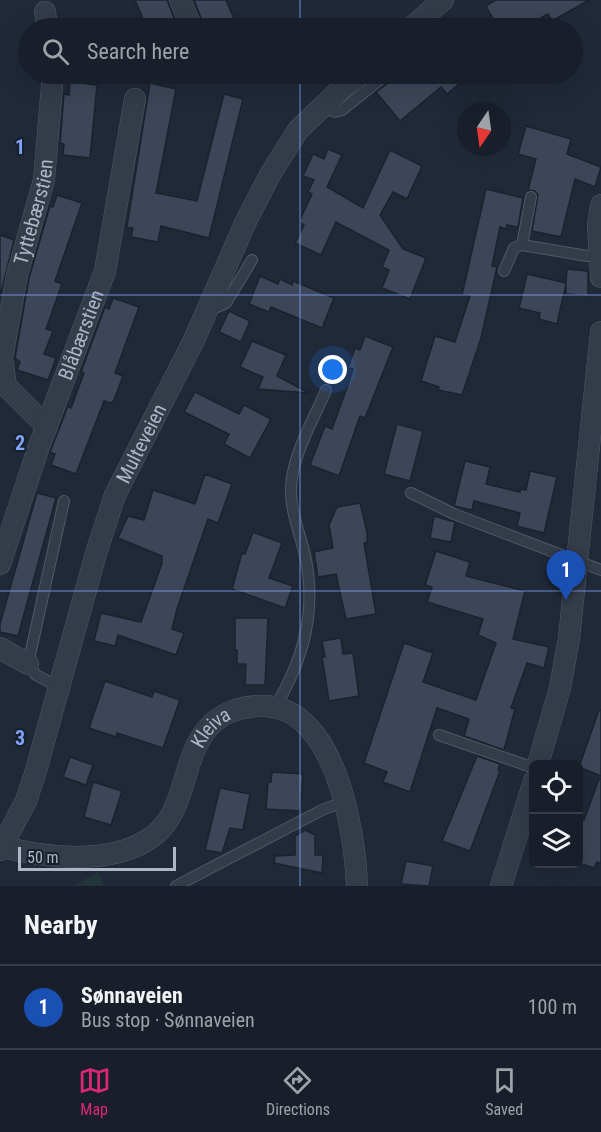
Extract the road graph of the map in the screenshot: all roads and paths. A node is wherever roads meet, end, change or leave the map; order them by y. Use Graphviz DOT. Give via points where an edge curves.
graph roads {
  1 [pos="180,0"];
  2 [pos="443,0"];
  3 [pos="188,18"];
  4 [pos="422,18"];
  5 [pos="52,84"];
  6 [pos="345,84"];
  7 [pos="374,84"];
  8 [pos="135,99"];
  9 [pos="320,106"];
  10 [pos="531,197"];
  11 [pos="601,205"];
  12 [pos="522,245"];
  13 [pos="600,254"];
  14 [pos="252,260"];
  15 [pos="504,272"];
  16 [pos="601,277"];
  17 [pos="207,311"];
  18 [pos="601,332"];
  19 [pos="3,388"];
  20 [pos="326,390"];
  21 [pos="47,427"];
  22 [pos="411,493"];
  23 [pos="64,501"];
  24 [pos="577,561"];
  25 [pos="0,564"];
  26 [pos="601,570"];
  27 [pos="0,648"];
  28 [pos="28,664"];
  29 [pos="61,688"];
  30 [pos="275,707"];
  31 [pos="439,735"];
  32 [pos="539,760"];
  33 [pos="529,766"];
  34 [pos="529,797"];
  35 [pos="343,802"];
  36 [pos="1,849"];
  37 [pos="176,886"];
  38 [pos="357,886"];
  39 [pos="501,886"];
  1 -- 3 [label="street"];
  2 -- 4 [label="street"];
  5 -- 19 [label="street, Tyttebærstien" via="44,180 17,275 4,342"];
  6 -- 9 [label="street, Multeveien"];
  7 -- 9 [label="lane" via="342,110 335,112"];
  8 -- 21 [label="street, Blåbærstien" via="105,271"];
  9 -- 17 [label="street, Multeveien" via="298,130 271,173"];
  10 -- 12 [label="lane"];
  11 -- 13 [label="street"];
  12 -- 13 [label="lane" via="587,256"];
  12 -- 15 [label="lane" via="514,248"];
  13 -- 16 [label="street"];
  14 -- 17 [label="lane" via="230,298"];
  17 -- 29 [label="street, Multeveien" via="115,495"];
  18 -- 24 [label="street"];
  19 -- 21 [label="street, Tyttebærstien"];
  20 -- 30 [label="lane" via="292,477 292,501 309,580 308,626 294,674"];
  21 -- 25 [label="street, Blåbærstien"];
  22 -- 24 [label="lane" via="454,514"];
  23 -- 28 [label="lane"];
  24 -- 26 [label="lane"];
  24 -- 32 [label="street" via="560,688"];
  27 -- 28 [label="street"];
  28 -- 29 [label="lane" via="36,675"];
  29 -- 36 [label="street, Multeveien" via="26,801"];
  30 -- 35 [label="street, Kleiva" via="297,717 315,733 328,755"];
  30 -- 36 [label="street, Kleiva" via="240,708 208,728 196,748 174,808 148,840 125,849 72,858"];
  31 -- 33 [label="lane"];
  34 -- 39 [label="street"];
  35 -- 37 [label="lane"];
  35 -- 38 [label="street, Kleiva" via="353,841"];
}
